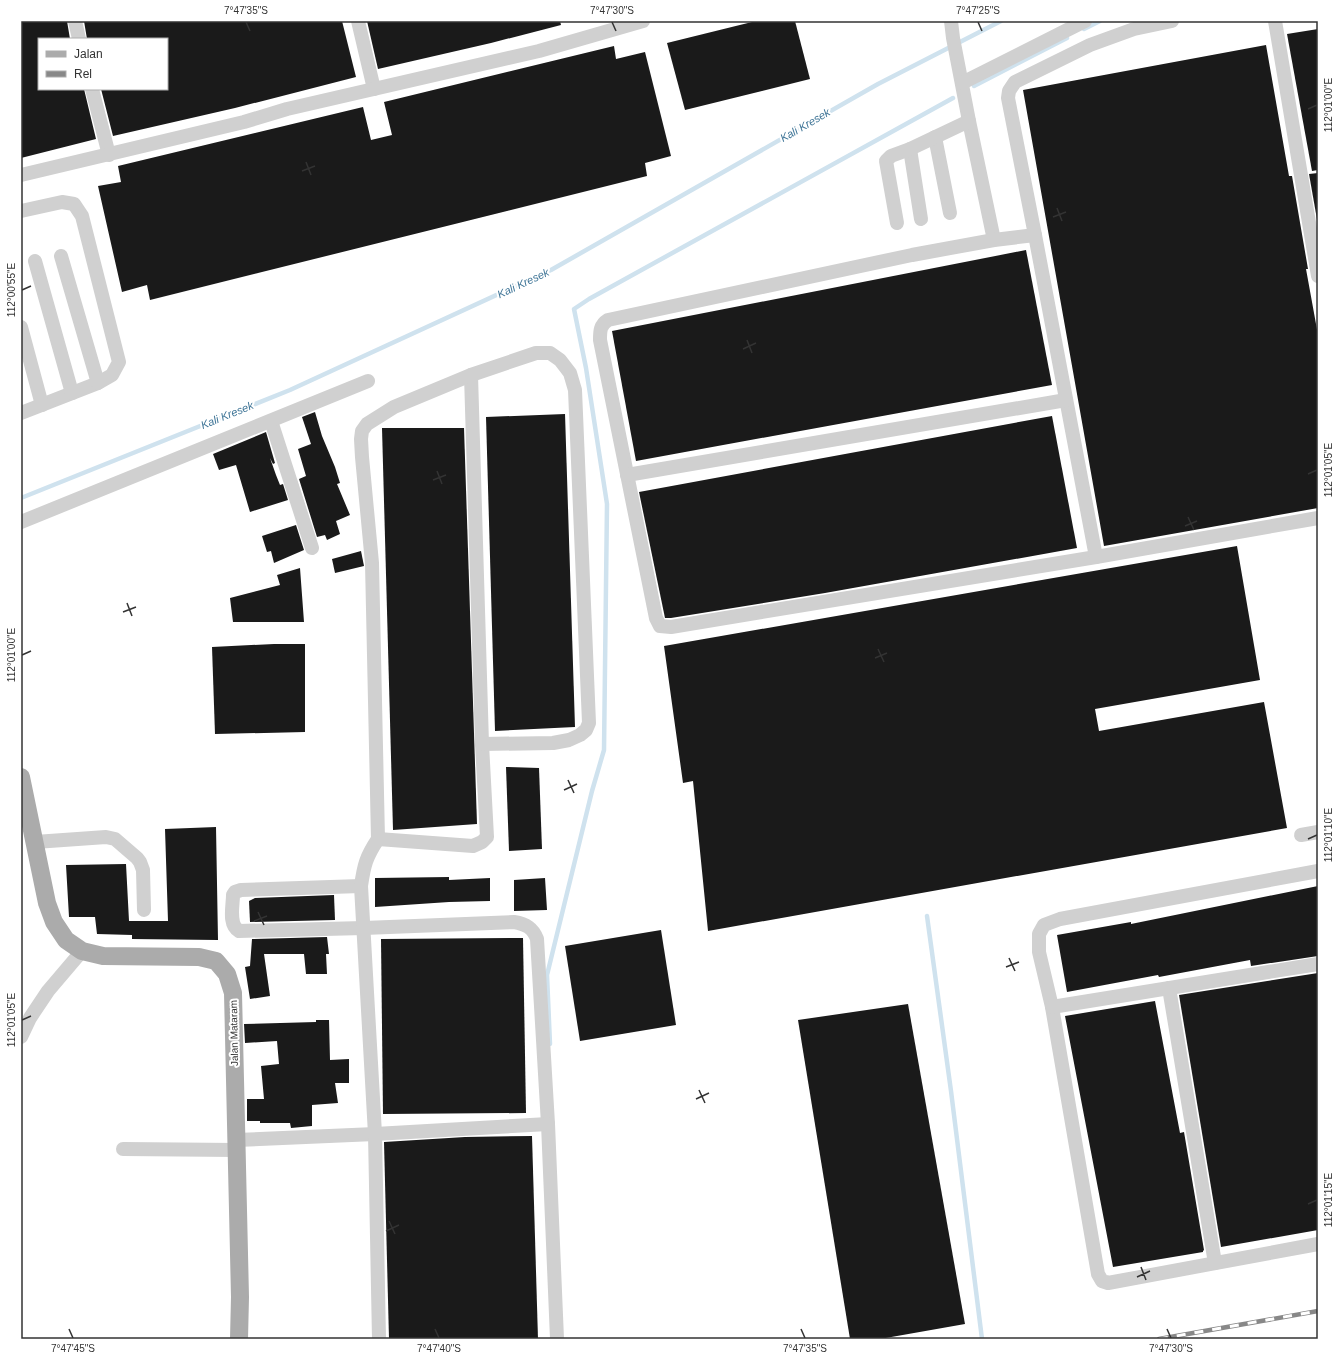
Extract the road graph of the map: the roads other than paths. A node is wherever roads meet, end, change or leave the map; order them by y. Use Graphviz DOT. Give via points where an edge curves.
graph roads {
  1 [pos="75,21"];
  2 [pos="358,21"];
  3 [pos="643,21"];
  4 [pos="951,21"];
  5 [pos="1085,21"];
  6 [pos="1172,21"];
  7 [pos="1275,21"];
  8 [pos="622,24"];
  9 [pos="79,38"];
  10 [pos="962,83"];
  11 [pos="374,89"];
  12 [pos="92,90"];
  13 [pos="969,121"];
  14 [pos="935,137"];
  15 [pos="910,149"];
  16 [pos="109,155"];
  17 [pos="21,175"];
  18 [pos="21,211"];
  19 [pos="950,213"];
  20 [pos="921,219"];
  21 [pos="897,223"];
  22 [pos="1035,235"];
  23 [pos="994,240"];
  24 [pos="61,256"];
  25 [pos="34,261"];
  26 [pos="1318,276"];
  27 [pos="21,327"];
  28 [pos="471,375"];
  29 [pos="368,381"];
  30 [pos="98,383"];
  31 [pos="72,393"];
  32 [pos="1066,400"];
  33 [pos="42,405"];
  34 [pos="21,413"];
  35 [pos="271,421"];
  36 [pos="627,475"];
  37 [pos="1318,518"];
  38 [pos="21,522"];
  39 [pos="312,548"];
  40 [pos="1096,557"];
  41 [pos="482,744"];
  42 [pos="22,783"];
  43 [pos="1318,832"];
  44 [pos="1301,835"];
  45 [pos="378,840"];
  46 [pos="34,842"];
  47 [pos="1318,871"];
  48 [pos="361,886"];
  49 [pos="144,910"];
  50 [pos="364,928"];
  51 [pos="82,951"];
  52 [pos="1318,964"];
  53 [pos="1169,988"];
  54 [pos="1052,1007"];
  55 [pos="21,1037"];
  56 [pos="548,1124"];
  57 [pos="375,1134"];
  58 [pos="236,1145"];
  59 [pos="123,1150"];
  60 [pos="1318,1244"];
  61 [pos="1215,1263"];
  62 [pos="239,1339"];
  63 [pos="379,1339"];
  64 [pos="557,1339"];
  1 -- 9 [label="street"];
  2 -- 11 [label="street"];
  3 -- 8 [label="street"];
  4 -- 10 [label="street"];
  5 -- 10 [label="street"];
  6 -- 22 [label="street" via="1134,29 1090,45 1015,82 1009,91 1008,98"];
  7 -- 26 [label="street"];
  8 -- 11 [label="street" via="539,52"];
  10 -- 13 [label="street"];
  11 -- 16 [label="street"];
  12 -- 16 [label="street"];
  13 -- 14 [label="street"];
  13 -- 23 [label="street"];
  14 -- 15 [label="street"];
  14 -- 19 [label="street"];
  15 -- 20 [label="street"];
  15 -- 21 [label="street" via="891,156 886,161"];
  16 -- 17 [label="street"];
  18 -- 30 [label="street" via="62,202 74,204 82,216 118,362 112,375"];
  22 -- 23 [label="street"];
  22 -- 32 [label="street"];
  23 -- 36 [label="street" via="912,255 603,323 600,340"];
  24 -- 30 [label="street"];
  25 -- 31 [label="street"];
  27 -- 33 [label="street"];
  28 -- 41 [label="street"];
  28 -- 41 [label="street" via="536,353 550,353 560,360 570,373 575,390 589,723 586,730 569,740 553,743"];
  28 -- 45 [label="street" via="394,407 362,431 372,563"];
  29 -- 35 [label="street"];
  30 -- 31 [label="street"];
  31 -- 33 [label="street"];
  32 -- 36 [label="street"];
  32 -- 40 [label="street"];
  33 -- 34 [label="street"];
  35 -- 38 [label="street"];
  35 -- 39 [label="street"];
  36 -- 40 [label="street" via="656,618 660,626 664,627"];
  37 -- 40 [label="street"];
  41 -- 45 [label="street" via="487,830 482,842 474,846"];
  42 -- 46 [label="main road, Jalan Mataram"];
  43 -- 44 [label="street"];
  45 -- 48 [label="street" via="368,853"];
  46 -- 49 [label="street" via="106,836 115,839 140,862 143,870"];
  46 -- 51 [label="main road, Jalan Mataram" via="47,903 54,922 66,940"];
  47 -- 54 [label="street" via="1060,919 1044,925 1039,934 1039,952"];
  48 -- 50 [label="street"];
  48 -- 50 [label="street" via="241,890 233,895 232,923 239,931"];
  50 -- 56 [label="street" via="514,922 529,927 537,939"];
  50 -- 57 [label="street"];
  51 -- 55 [label="street" via="48,991"];
  51 -- 58 [label="main road, Jalan Mataram" via="104,956 199,957 216,962 227,974 233,993"];
  52 -- 53 [label="street"];
  53 -- 54 [label="street"];
  53 -- 61 [label="street"];
  54 -- 61 [label="street" via="1102,1281 1108,1283"];
  56 -- 57 [label="street"];
  56 -- 64 [label="street"];
  57 -- 58 [label="street"];
  57 -- 63 [label="street"];
  58 -- 59 [label="street"];
  58 -- 62 [label="main road, Jalan Mataram"];
  60 -- 61 [label="street"];
}
